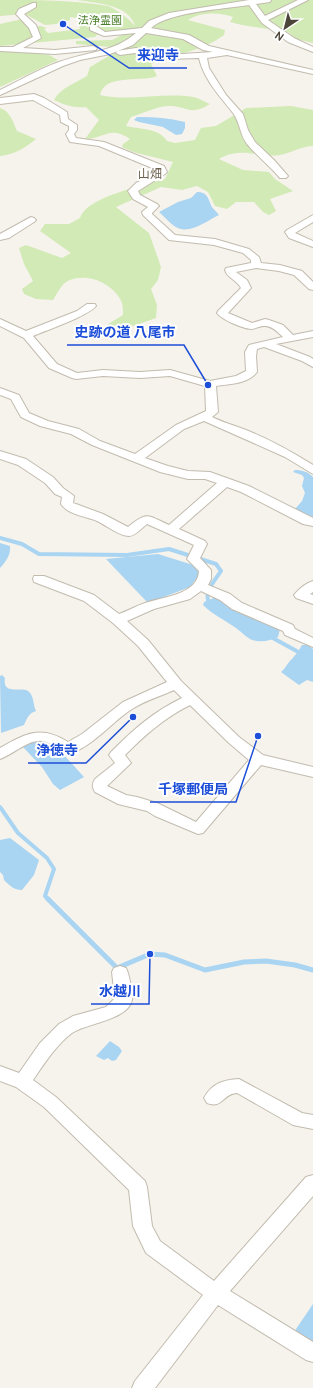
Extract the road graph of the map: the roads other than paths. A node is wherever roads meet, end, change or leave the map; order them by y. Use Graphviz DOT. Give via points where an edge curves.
graph roads {
  1 [pos="267,0"];
  2 [pos="304,0"];
  3 [pos="250,2"];
  4 [pos="33,5"];
  5 [pos="264,19"];
  6 [pos="93,28"];
  7 [pos="144,30"];
  8 [pos="0,49"];
  9 [pos="16,49"];
  10 [pos="313,50"];
  11 [pos="107,52"];
  12 [pos="225,53"];
  13 [pos="202,55"];
  14 [pos="313,72"];
  15 [pos="0,92"];
  16 [pos="0,101"];
  17 [pos="283,176"];
  18 [pos="313,218"];
  19 [pos="31,220"];
  20 [pos="0,237"];
  21 [pos="313,244"];
  22 [pos="256,265"];
  23 [pos="313,287"];
  24 [pos="91,306"];
  25 [pos="0,322"];
  26 [pos="313,334"];
  27 [pos="26,335"];
  28 [pos="291,339"];
  29 [pos="262,343"];
  30 [pos="313,364"];
  31 [pos="210,384"];
  32 [pos="0,391"];
  33 [pos="204,417"];
  34 [pos="0,455"];
  35 [pos="137,458"];
  36 [pos="313,470"];
  37 [pos="226,482"];
  38 [pos="313,522"];
  39 [pos="170,531"];
  40 [pos="39,579"];
  41 [pos="313,585"];
  42 [pos="200,586"];
  43 [pos="313,600"];
  44 [pos="118,620"];
  45 [pos="313,643"];
  46 [pos="176,684"];
  47 [pos="191,699"];
  48 [pos="134,703"];
  49 [pos="157,718"];
  50 [pos="0,754"];
  51 [pos="258,759"];
  52 [pos="313,772"];
  53 [pos="120,972"];
  54 [pos="0,1073"];
  55 [pos="22,1082"];
  56 [pos="213,1098"];
  57 [pos="313,1122"];
  58 [pos="313,1183"];
  59 [pos="216,1293"];
  60 [pos="313,1353"];
  61 [pos="142,1388"];
  1 -- 3 [label="street"];
  2 -- 5 [label="street"];
  3 -- 5 [label="street"];
  3 -- 7 [label="street" via="172,15 152,23"];
  4 -- 9 [label="street" via="20,14 33,27 36,38"];
  5 -- 10 [label="street" via="291,40"];
  6 -- 7 [label="street" via="104,34"];
  7 -- 11 [label="street" via="130,43"];
  7 -- 12 [label="street" via="186,37 206,48"];
  8 -- 9 [label="street"];
  9 -- 11 [label="street" via="55,52 95,48"];
  11 -- 13 [label="street" via="110,54 136,50 155,57"];
  11 -- 15 [label="street" via="60,64"];
  12 -- 13 [label="street"];
  12 -- 14 [label="street"];
  13 -- 17 [label="street" via="205,68 214,84 239,114 251,143"];
  16 -- 22 [label="street" via="34,97 64,114 64,120 73,125 70,134 73,140 102,144 161,168 162,172 158,176 137,185 133,191 136,197 154,206 148,215 172,238 215,242 246,251 256,259"];
  18 -- 21 [label="street" via="290,232 292,236"];
  19 -- 20 [label="street" via="6,236"];
  22 -- 23 [label="street" via="298,273"];
  22 -- 28 [label="street" via="230,270 246,288 222,313 226,317 252,326 265,322 279,327"];
  24 -- 27 [label="street" via="81,313 63,318"];
  25 -- 27 [label="street"];
  26 -- 28 [label="street"];
  27 -- 31 [label="street" via="53,366 76,376 103,373 170,373"];
  28 -- 29 [label="street"];
  29 -- 30 [label="street"];
  29 -- 31 [label="street" via="253,346 250,352 252,372 239,379"];
  31 -- 33 [label="street" via="212,412"];
  32 -- 35 [label="street" via="15,397 25,415 44,424 75,431 96,443"];
  33 -- 35 [label="street" via="180,427"];
  33 -- 36 [label="street" via="289,455"];
  34 -- 39 [label="street" via="22,462 49,480 68,496 67,504 74,509 129,532 146,519"];
  35 -- 37 [label="street" via="164,469 188,475 206,475"];
  37 -- 38 [label="street"];
  37 -- 39 [label="street"];
  39 -- 42 [label="street" via="201,544 192,559 205,570 205,579"];
  40 -- 44 [label="street" via="89,598"];
  41 -- 43 [label="street" via="302,595"];
  42 -- 44 [label="street" via="184,596 149,606"];
  42 -- 45 [label="street" via="225,597 237,606 288,628 290,632"];
  44 -- 46 [label="street" via="143,643"];
  46 -- 47 [label="street"];
  46 -- 48 [label="street"];
  47 -- 49 [label="street"];
  47 -- 51 [label="street"];
  48 -- 49 [label="street"];
  48 -- 50 [label="street" via="68,749 51,738 40,736 25,740"];
  49 -- 51 [label="street" via="116,755 124,763 100,783 100,788 123,800 152,806 198,830"];
  51 -- 52 [label="street"];
  53 -- 55 [label="street" via="124,1000 112,1012 79,1021 65,1029 46,1048"];
  54 -- 55 [label="street"];
  55 -- 59 [label="street" via="50,1102 138,1187 143,1226 153,1247"];
  56 -- 57 [label="street" via="225,1087 239,1086 299,1120"];
  58 -- 59 [label="street"];
  59 -- 60 [label="street"];
  59 -- 61 [label="street"];
}
